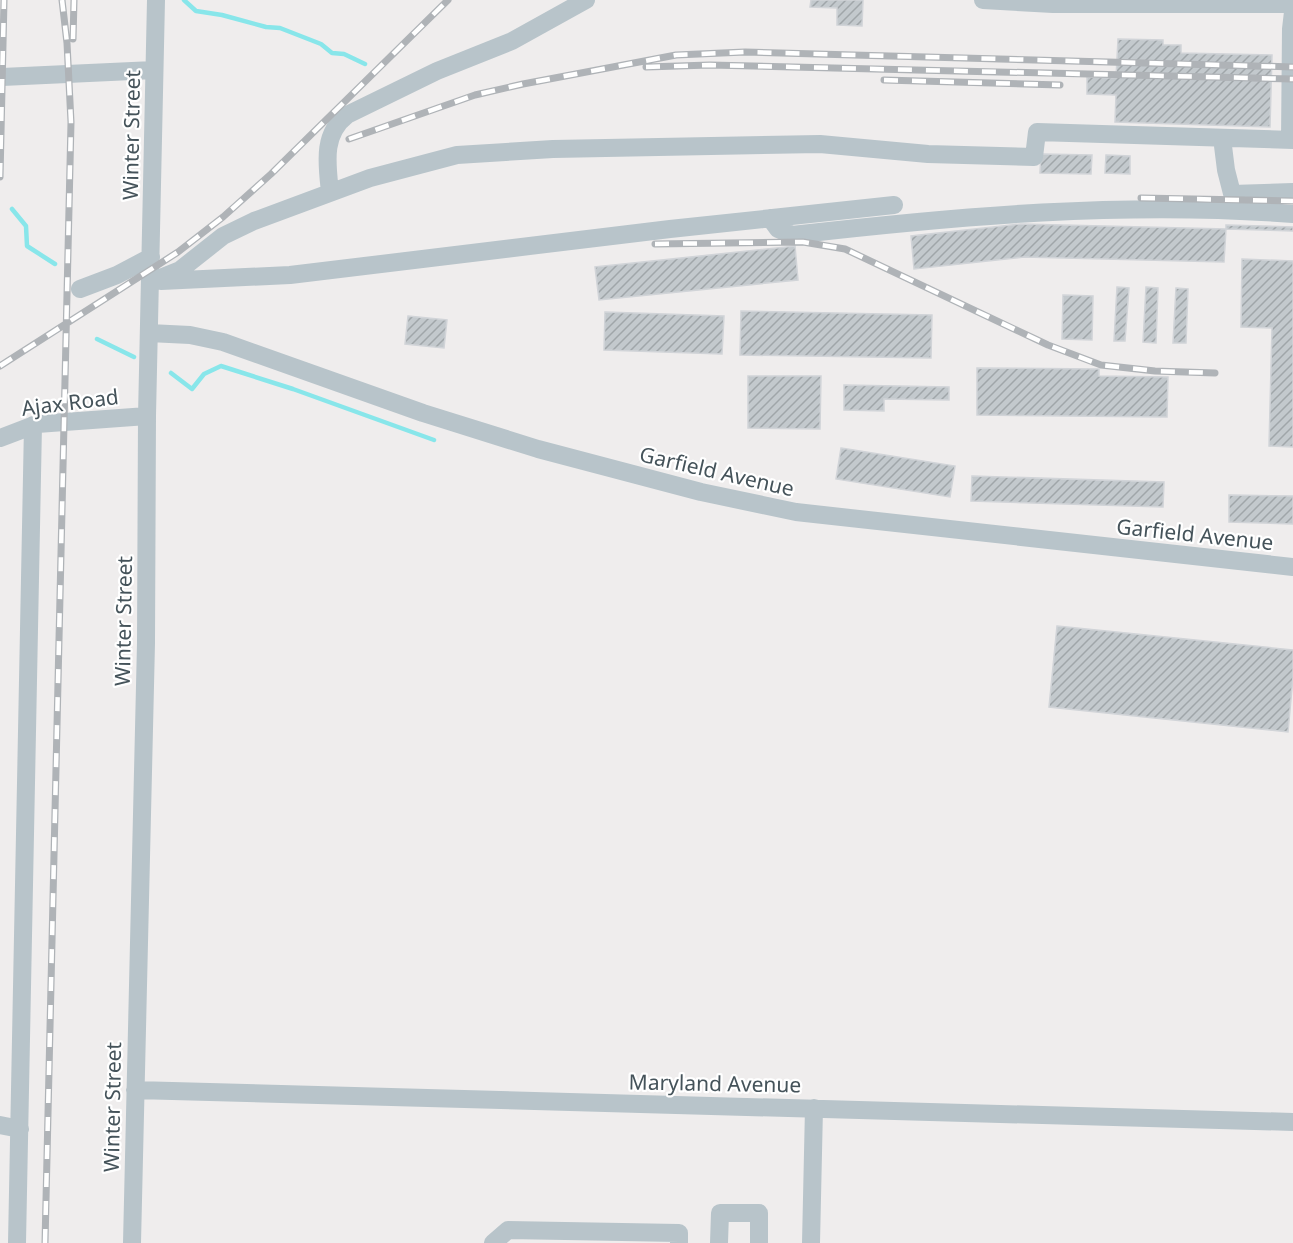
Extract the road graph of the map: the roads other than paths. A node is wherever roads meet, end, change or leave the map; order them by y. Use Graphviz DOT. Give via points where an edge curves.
graph roads {
  1 [pos="156,0"];
  2 [pos="586,0"];
  3 [pos="983,0"];
  4 [pos="1293,4"];
  5 [pos="1293,12"];
  6 [pos="154,70"];
  7 [pos="2,76"];
  8 [pos="1222,138"];
  9 [pos="1291,140"];
  10 [pos="330,192"];
  11 [pos="1293,192"];
  12 [pos="1234,202"];
  13 [pos="894,205"];
  14 [pos="1293,214"];
  15 [pos="770,218"];
  16 [pos="151,257"];
  17 [pos="150,282"];
  18 [pos="80,289"];
  19 [pos="149,333"];
  20 [pos="147,416"];
  21 [pos="33,425"];
  22 [pos="0,438"];
  23 [pos="1293,567"];
  24 [pos="135,1090"];
  25 [pos="814,1108"];
  26 [pos="1293,1122"];
  27 [pos="0,1125"];
  28 [pos="20,1129"];
  29 [pos="17,1243"];
  30 [pos="132,1243"];
  31 [pos="493,1243"];
  32 [pos="679,1243"];
  33 [pos="719,1243"];
  34 [pos="759,1243"];
  35 [pos="811,1243"];
  1 -- 6 [label="street, Winter Street"];
  2 -- 10 [label="street" via="512,41 437,71 347,115 335,125 329,141"];
  3 -- 4 [label="street" via="1053,4"];
  5 -- 9 [label="street"];
  6 -- 7 [label="street"];
  6 -- 16 [label="street, Winter Street"];
  8 -- 9 [label="street"];
  8 -- 10 [label="street" via="1037,132 1034,157 928,154 820,144 500,151 439,158"];
  8 -- 12 [label="street"];
  10 -- 17 [label="street" via="232,231 180,270"];
  11 -- 12 [label="street"];
  12 -- 14 [label="street"];
  12 -- 15 [label="street" via="920,220 792,235 778,229"];
  13 -- 15 [label="street"];
  15 -- 17 [label="street" via="290,275"];
  16 -- 17 [label="street, Winter Street"];
  16 -- 18 [label="street"];
  17 -- 19 [label="street, Winter Street"];
  19 -- 20 [label="street, Winter Street"];
  19 -- 23 [label="street, Garfield Avenue" via="224,342 516,442 765,507"];
  20 -- 21 [label="street, Ajax Road"];
  20 -- 24 [label="street, Winter Street" via="146,643"];
  21 -- 22 [label="street, Ajax Road"];
  21 -- 28 [label="street"];
  24 -- 25 [label="street, Maryland Avenue"];
  24 -- 30 [label="street, Winter Street" via="125,1144"];
  25 -- 26 [label="street, Maryland Avenue"];
  25 -- 35 [label="street"];
  27 -- 28 [label="street"];
  28 -- 29 [label="street"];
  31 -- 32 [label="street" via="508,1230 679,1233"];
  33 -- 34 [label="street" via="720,1213 759,1214"];
}
